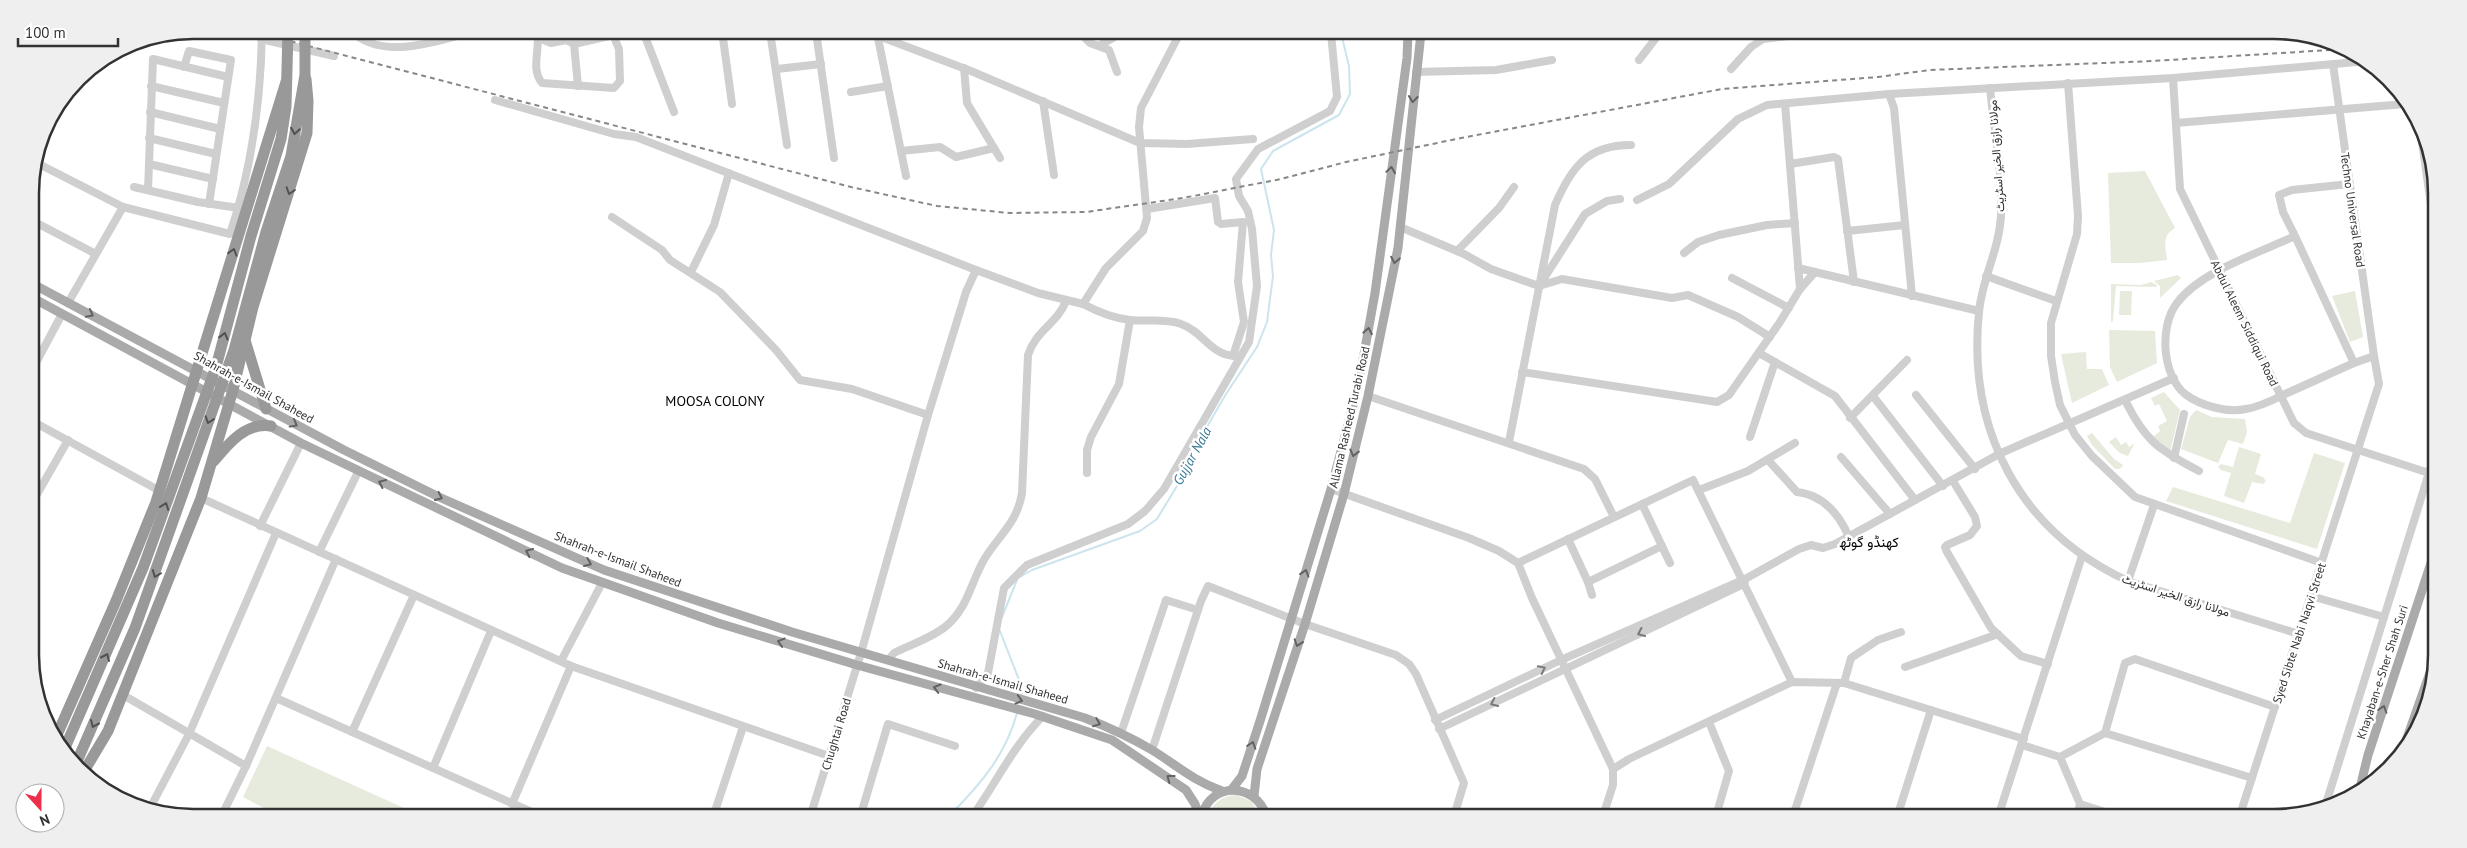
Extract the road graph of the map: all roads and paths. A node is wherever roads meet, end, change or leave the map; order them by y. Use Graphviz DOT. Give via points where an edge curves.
graph roads {
  1 [pos="262,39"];
  2 [pos="278,39"];
  3 [pos="288,39"];
  4 [pos="305,39"];
  5 [pos="359,39"];
  6 [pos="446,39"];
  7 [pos="538,39"];
  8 [pos="545,39"];
  9 [pos="596,39"];
  10 [pos="615,39"];
  11 [pos="647,39"];
  12 [pos="723,39"];
  13 [pos="771,39"];
  14 [pos="817,39"];
  15 [pos="878,39"];
  16 [pos="890,39"];
  17 [pos="1086,39"];
  18 [pos="1111,39"];
  19 [pos="1176,39"];
  20 [pos="1332,39"];
  21 [pos="1408,39"];
  22 [pos="1420,39"];
  23 [pos="1655,39"];
  24 [pos="1762,39"];
  25 [pos="574,44"];
  26 [pos="1100,45"];
  27 [pos="334,56"];
  28 [pos="1552,60"];
  29 [pos="1639,60"];
  30 [pos="2355,62"];
  31 [pos="821,64"];
  32 [pos="2333,64"];
  33 [pos="184,67"];
  34 [pos="964,68"];
  35 [pos="777,69"];
  36 [pos="1731,69"];
  37 [pos="1117,72"];
  38 [pos="1416,72"];
  39 [pos="305,75"];
  40 [pos="228,77"];
  41 [pos="2173,78"];
  42 [pos="286,80"];
  43 [pos="2068,83"];
  44 [pos="151,86"];
  45 [pos="578,86"];
  46 [pos="888,86"];
  47 [pos="1990,88"];
  48 [pos="851,92"];
  49 [pos="1890,94"];
  50 [pos="495,100"];
  51 [pos="1042,101"];
  52 [pos="224,103"];
  53 [pos="732,104"];
  54 [pos="1785,104"];
  55 [pos="2400,104"];
  56 [pos="2339,109"];
  57 [pos="150,112"];
  58 [pos="674,112"];
  59 [pos="2176,123"];
  60 [pos="220,129"];
  61 [pos="149,138"];
  62 [pos="1253,139"];
  63 [pos="1140,143"];
  64 [pos="787,145"];
  65 [pos="1631,145"];
  66 [pos="994,148"];
  67 [pos="901,151"];
  68 [pos="216,154"];
  69 [pos="834,158"];
  70 [pos="1000,158"];
  71 [pos="2425,163"];
  72 [pos="148,164"];
  73 [pos="1790,164"];
  74 [pos="42,165"];
  75 [pos="730,172"];
  76 [pos="1054,175"];
  77 [pos="906,176"];
  78 [pos="212,179"];
  79 [pos="2427,179"];
  80 [pos="2349,184"];
  81 [pos="134,187"];
  82 [pos="1514,187"];
  83 [pos="148,190"];
  84 [pos="1620,199"];
  85 [pos="1637,200"];
  86 [pos="209,204"];
  87 [pos="123,206"];
  88 [pos="239,208"];
  89 [pos="1146,209"];
  90 [pos="612,217"];
  91 [pos="1795,223"];
  92 [pos="39,225"];
  93 [pos="1906,225"];
  94 [pos="1400,227"];
  95 [pos="1847,231"];
  96 [pos="2294,236"];
  97 [pos="1458,252"];
  98 [pos="1684,253"];
  99 [pos="96,254"];
  100 [pos="1798,268"];
  101 [pos="976,270"];
  102 [pos="2221,271"];
  103 [pos="691,272"];
  104 [pos="1815,272"];
  105 [pos="1986,276"];
  106 [pos="1732,278"];
  107 [pos="1854,282"];
  108 [pos="1539,286"];
  109 [pos="39,287"];
  110 [pos="1800,289"];
  111 [pos="1912,296"];
  112 [pos="39,301"];
  113 [pos="2056,301"];
  114 [pos="1066,302"];
  115 [pos="68,303"];
  116 [pos="1082,304"];
  117 [pos="1789,308"];
  118 [pos="1979,311"];
  119 [pos="62,314"];
  120 [pos="1130,320"];
  121 [pos="1770,338"];
  122 [pos="245,340"];
  123 [pos="39,351"];
  124 [pos="1759,352"];
  125 [pos="2374,356"];
  126 [pos="1907,360"];
  127 [pos="1775,362"];
  128 [pos="2354,363"];
  129 [pos="1362,368"];
  130 [pos="197,370"];
  131 [pos="1373,370"];
  132 [pos="1522,372"];
  133 [pos="2174,378"];
  134 [pos="192,385"];
  135 [pos="233,390"];
  136 [pos="1916,395"];
  137 [pos="1368,396"];
  138 [pos="1873,396"];
  139 [pos="2281,396"];
  140 [pos="2125,400"];
  141 [pos="229,404"];
  142 [pos="266,409"];
  143 [pos="2184,414"];
  144 [pos="928,415"];
  145 [pos="1850,418"];
  146 [pos="1349,422"];
  147 [pos="39,425"];
  148 [pos="1361,425"];
  149 [pos="2069,425"];
  150 [pos="271,426"];
  151 [pos="1750,437"];
  152 [pos="68,440"];
  153 [pos="1508,442"];
  154 [pos="301,443"];
  155 [pos="1795,443"];
  156 [pos="2359,449"];
  157 [pos="2000,453"];
  158 [pos="1840,457"];
  159 [pos="2174,458"];
  160 [pos="1768,460"];
  161 [pos="211,465"];
  162 [pos="1974,469"];
  163 [pos="2200,471"];
  164 [pos="358,472"];
  165 [pos="1087,473"];
  166 [pos="2428,473"];
  167 [pos="1953,481"];
  168 [pos="2428,483"];
  169 [pos="1942,486"];
  170 [pos="1331,489"];
  171 [pos="1699,490"];
  172 [pos="39,491"];
  173 [pos="160,491"];
  174 [pos="1344,494"];
  175 [pos="201,498"];
  176 [pos="1915,500"];
  177 [pos="1642,504"];
  178 [pos="2154,505"];
  179 [pos="1890,514"];
  180 [pos="1614,517"];
  181 [pos="260,526"];
  182 [pos="276,533"];
  183 [pos="1849,537"];
  184 [pos="1568,539"];
  185 [pos="1662,546"];
  186 [pos="320,552"];
  187 [pos="2082,556"];
  188 [pos="336,559"];
  189 [pos="1518,563"];
  190 [pos="1670,563"];
  191 [pos="2322,563"];
  192 [pos="2428,572"];
  193 [pos="1743,581"];
  194 [pos="2128,581"];
  195 [pos="1588,582"];
  196 [pos="602,583"];
  197 [pos="1592,595"];
  198 [pos="414,596"];
  199 [pos="2311,596"];
  200 [pos="1198,610"];
  201 [pos="2384,617"];
  202 [pos="1291,619"];
  203 [pos="1305,624"];
  204 [pos="491,631"];
  205 [pos="1901,632"];
  206 [pos="1998,634"];
  207 [pos="2299,634"];
  208 [pos="861,653"];
  209 [pos="888,660"];
  210 [pos="1561,660"];
  211 [pos="561,661"];
  212 [pos="2048,664"];
  213 [pos="857,665"];
  214 [pos="571,666"];
  215 [pos="1905,667"];
  216 [pos="1565,669"];
  217 [pos="1792,682"];
  218 [pos="1841,683"];
  219 [pos="976,688"];
  220 [pos="2424,689"];
  221 [pos="123,695"];
  222 [pos="276,698"];
  223 [pos="2275,707"];
  224 [pos="1931,710"];
  225 [pos="1039,715"];
  226 [pos="1435,720"];
  227 [pos="1709,722"];
  228 [pos="2413,722"];
  229 [pos="743,727"];
  230 [pos="1439,729"];
  231 [pos="59,730"];
  232 [pos="352,732"];
  233 [pos="1121,733"];
  234 [pos="2105,733"];
  235 [pos="189,734"];
  236 [pos="2023,742"];
  237 [pos="67,743"];
  238 [pos="955,746"];
  239 [pos="1152,750"];
  240 [pos="2368,755"];
  241 [pos="830,756"];
  242 [pos="2060,757"];
  243 [pos="79,758"];
  244 [pos="87,766"];
  245 [pos="246,766"];
  246 [pos="433,768"];
  247 [pos="1613,769"];
  248 [pos="2252,778"];
  249 [pos="2361,782"];
  250 [pos="2356,786"];
  251 [pos="1232,789"];
  252 [pos="1222,791"];
  253 [pos="1254,796"];
  254 [pos="2327,800"];
  255 [pos="152,804"];
  256 [pos="512,804"];
  257 [pos="2080,804"];
  258 [pos="224,809"];
  259 [pos="524,809"];
  260 [pos="716,809"];
  261 [pos="813,809"];
  262 [pos="862,809"];
  263 [pos="978,809"];
  264 [pos="1197,809"];
  265 [pos="1203,809"];
  266 [pos="1264,809"];
  267 [pos="1456,809"];
  268 [pos="1605,809"];
  269 [pos="1718,809"];
  270 [pos="1796,809"];
  271 [pos="1900,809"];
  272 [pos="2001,809"];
  273 [pos="2079,809"];
  274 [pos="2096,809"];
  275 [pos="2242,809"];
  1 -- 88 [label="street" via="255,130"];
  2 -- 27 [label="street"];
  3 -- 42 [label="highway, bridge"];
  4 -- 39 [label="highway, bridge"];
  5 -- 6 [label="street" via="392,47"];
  7 -- 45 [label="street" via="536,73 540,80 550,85"];
  8 -- 25 [label="street" via="551,43 566,40"];
  9 -- 25 [label="street"];
  10 -- 45 [label="street" via="619,50 618,86"];
  11 -- 58 [label="street"];
  12 -- 53 [label="street"];
  13 -- 35 [label="street"];
  14 -- 31 [label="street"];
  15 -- 46 [label="street"];
  16 -- 34 [label="street"];
  17 -- 26 [label="street"];
  18 -- 26 [label="street"];
  19 -- 63 [label="street" via="1141,108"];
  20 -- 219 [label="street" via="1338,97 1334,106 1258,149 1236,179 1252,229 1257,286 1249,342 1164,489 1145,511 1128,524 1027,565 1004,588 988,673"];
  129 -- 21 [label="main road, Allama Rasheed Turabi Road, one-way" via="1375,293"];
  22 -- 38 [label="main road, Allama Rasheed Turabi Road"];
  23 -- 29 [label="street"];
  24 -- 36 [label="street"];
  25 -- 45 [label="street"];
  26 -- 37 [label="street" via="1109,50"];
  28 -- 38 [label="street" via="1496,70"];
  30 -- 32 [label="street"];
  31 -- 35 [label="street"];
  31 -- 69 [label="street"];
  32 -- 41 [label="street"];
  32 -- 56 [label="street, Techno Universal Road"];
  33 -- 40 [label="street"];
  33 -- 40 [label="street" via="189,51 232,60"];
  33 -- 44 [label="street" via="153,59"];
  34 -- 51 [label="street"];
  34 -- 66 [label="street" via="967,103"];
  35 -- 64 [label="street"];
  38 -- 94 [label="main road, Allama Rasheed Turabi Road, one-way"];
  39 -- 122 [label="highway, one-way, bridge" via="307,133"];
  39 -- 243 [label="highway, one-way, bridge" via="291,156 266,232 234,350 135,628"];
  40 -- 52 [label="street"];
  41 -- 43 [label="street"];
  41 -- 59 [label="street, Abdul Aleem Siddiqui Road"];
  130 -- 42 [label="highway, one-way"];
  237 -- 42 [label="highway, one-way, bridge" via="143,568 216,367 281,139"];
  43 -- 47 [label="street"];
  43 -- 113 [label="street" via="2078,216 2076,234"];
  44 -- 52 [label="street"];
  44 -- 57 [label="street"];
  46 -- 48 [label="street"];
  46 -- 67 [label="street"];
  47 -- 49 [label="street"];
  47 -- 105 [label="street, مولانا رازق الخیر اسٹریٹ" via="2001,209 1996,247"];
  49 -- 54 [label="street"];
  49 -- 93 [label="street"];
  50 -- 75 [label="street" via="614,134 636,137"];
  51 -- 63 [label="street"];
  51 -- 76 [label="street"];
  52 -- 60 [label="street"];
  54 -- 73 [label="street"];
  54 -- 85 [label="street" via="1767,105 1738,119 1669,184"];
  55 -- 56 [label="street"];
  56 -- 59 [label="street"];
  56 -- 80 [label="street, Techno Universal Road"];
  57 -- 60 [label="street"];
  57 -- 61 [label="street"];
  59 -- 102 [label="street, Abdul Aleem Siddiqui Road" via="2180,189"];
  60 -- 68 [label="street"];
  61 -- 68 [label="street"];
  61 -- 72 [label="street"];
  62 -- 63 [label="street" via="1187,144"];
  63 -- 89 [label="street"];
  65 -- 108 [label="street" via="1598,149 1571,174 1555,205"];
  66 -- 67 [label="street" via="956,157 940,146"];
  66 -- 70 [label="street"];
  67 -- 77 [label="street"];
  68 -- 78 [label="street"];
  71 -- 79 [label="street"];
  72 -- 78 [label="street"];
  72 -- 83 [label="street"];
  73 -- 91 [label="street"];
  73 -- 95 [label="street" via="1838,159"];
  74 -- 87 [label="street"];
  75 -- 101 [label="street"];
  75 -- 103 [label="street" via="714,225"];
  78 -- 86 [label="street"];
  80 -- 96 [label="street" via="2292,190 2279,195"];
  80 -- 125 [label="street, Techno Universal Road"];
  81 -- 83 [label="street"];
  82 -- 97 [label="street"];
  83 -- 86 [label="street"];
  84 -- 108 [label="street" via="1607,201 1585,214"];
  86 -- 88 [label="street"];
  87 -- 88 [label="street" via="230,234"];
  87 -- 99 [label="street"];
  89 -- 116 [label="street" via="1143,231 1106,268"];
  89 -- 120 [label="street" via="1215,198 1218,222 1243,222 1238,282 1244,322 1233,356 1221,354 1194,330 1179,323"];
  90 -- 103 [label="street"];
  91 -- 98 [label="street" via="1766,225 1719,235 1698,242"];
  91 -- 100 [label="street"];
  92 -- 99 [label="street"];
  93 -- 95 [label="street"];
  93 -- 111 [label="street"];
  94 -- 97 [label="street"];
  94 -- 131 [label="main road, Allama Rasheed Turabi Road, one-way"];
  95 -- 107 [label="street"];
  96 -- 102 [label="street"];
  96 -- 128 [label="street"];
  97 -- 108 [label="street" via="1491,270"];
  99 -- 115 [label="street"];
  100 -- 104 [label="street"];
  100 -- 110 [label="street"];
  101 -- 114 [label="street"];
  101 -- 144 [label="street, Chughtai Road" via="966,292"];
  102 -- 133 [label="street" via="2186,293 2167,320 2166,357"];
  102 -- 139 [label="street, Abdul Aleem Siddiqui Road"];
  103 -- 144 [label="street" via="720,292 800,380 852,389"];
  104 -- 107 [label="street"];
  104 -- 110 [label="street"];
  105 -- 113 [label="street"];
  105 -- 118 [label="street, مولانا رازق الخیر اسٹریٹ"];
  106 -- 117 [label="street"];
  107 -- 111 [label="street"];
  108 -- 121 [label="street" via="1562,279 1672,298 1688,295 1738,318"];
  108 -- 132 [label="street"];
  109 -- 115 [label="main road, Shahrah-e-Ismail Shaheed"];
  110 -- 117 [label="street"];
  111 -- 118 [label="street"];
  112 -- 119 [label="main road, Shahrah-e-Ismail Shaheed"];
  113 -- 149 [label="street" via="2051,323 2051,356 2060,405"];
  114 -- 116 [label="street"];
  114 -- 209 [label="street" via="1061,315 1036,337 1028,355 1022,492 1018,513 984,559 967,600 955,617 945,627 894,653"];
  115 -- 130 [label="main road, Shahrah-e-Ismail Shaheed, one-way"];
  116 -- 120 [label="street" via="1105,316"];
  117 -- 121 [label="street"];
  118 -- 157 [label="street, مولانا رازق الخیر اسٹریٹ" via="1981,396"];
  119 -- 123 [label="street"];
  119 -- 134 [label="main road, Shahrah-e-Ismail Shaheed"];
  120 -- 165 [label="street" via="1119,384 1091,437 1087,450"];
  121 -- 124 [label="street"];
  122 -- 135 [label="highway"];
  122 -- 142 [label="highway"];
  124 -- 127 [label="street"];
  124 -- 132 [label="street" via="1729,395 1717,402"];
  125 -- 128 [label="street"];
  125 -- 156 [label="street, Techno Universal Road" via="2378,384"];
  126 -- 138 [label="street"];
  127 -- 145 [label="street" via="1835,396"];
  127 -- 151 [label="street"];
  128 -- 139 [label="street"];
  129 -- 131 [label="main road"];
  129 -- 146 [label="main road, Allama Rasheed Turabi Road"];
  130 -- 134 [label="highway"];
  130 -- 135 [label="main road, Shahrah-e-Ismail Shaheed"];
  131 -- 137 [label="main road, Allama Rasheed Turabi Road"];
  132 -- 153 [label="street"];
  133 -- 139 [label="street" via="2185,393 2223,410 2246,410"];
  133 -- 140 [label="street"];
  134 -- 141 [label="main road, Shahrah-e-Ismail Shaheed"];
  134 -- 173 [label="highway"];
  135 -- 141 [label="highway"];
  135 -- 142 [label="main road, Shahrah-e-Ismail Shaheed"];
  136 -- 162 [label="street"];
  137 -- 148 [label="main road, Allama Rasheed Turabi Road"];
  137 -- 153 [label="street"];
  138 -- 145 [label="street"];
  138 -- 169 [label="street"];
  139 -- 156 [label="street, Abdul Aleem Siddiqui Road" via="2298,429"];
  140 -- 149 [label="street"];
  140 -- 159 [label="street" via="2146,436"];
  141 -- 150 [label="main road, Shahrah-e-Ismail Shaheed"];
  141 -- 161 [label="highway"];
  142 -- 208 [label="main road, Shahrah-e-Ismail Shaheed, one-way" via="439,497 604,570"];
  143 -- 159 [label="street"];
  144 -- 208 [label="street, Chughtai Road"];
  145 -- 176 [label="street"];
  146 -- 148 [label="main road"];
  146 -- 170 [label="main road, Allama Rasheed Turabi Road"];
  147 -- 152 [label="street"];
  148 -- 174 [label="main road, Allama Rasheed Turabi Road, one-way"];
  149 -- 157 [label="street"];
  149 -- 178 [label="street" via="2112,477 2136,497"];
  150 -- 154 [label="main road, Shahrah-e-Ismail Shaheed"];
  150 -- 161 [label="highway" via="257,425 240,434"];
  152 -- 172 [label="street"];
  152 -- 173 [label="street"];
  153 -- 180 [label="street" via="1584,469 1595,479"];
  154 -- 164 [label="main road, Shahrah-e-Ismail Shaheed"];
  154 -- 181 [label="street"];
  155 -- 160 [label="street"];
  156 -- 166 [label="street, Abdul Aleem Siddiqui Road"];
  156 -- 191 [label="street, Syed Sibte Nabi Naqvi Street"];
  157 -- 162 [label="street"];
  157 -- 187 [label="street, مولانا رازق الخیر اسٹریٹ" via="2020,494 2056,534"];
  158 -- 179 [label="street"];
  159 -- 163 [label="street"];
  160 -- 171 [label="street"];
  160 -- 183 [label="street" via="1797,492 1809,493 1830,507"];
  161 -- 175 [label="highway"];
  162 -- 167 [label="street"];
  164 -- 186 [label="street"];
  196 -- 164 [label="main road, Shahrah-e-Ismail Shaheed, one-way" via="562,568"];
  167 -- 169 [label="street"];
  167 -- 206 [label="street" via="1977,526 1970,535 1945,547 1971,597"];
  168 -- 201 [label="street"];
  169 -- 176 [label="street"];
  170 -- 174 [label="street"];
  202 -- 170 [label="main road, Allama Rasheed Turabi Road, one-way"];
  171 -- 177 [label="street" via="1693,480"];
  171 -- 193 [label="street"];
  173 -- 231 [label="highway"];
  174 -- 189 [label="street" via="1469,538"];
  174 -- 203 [label="main road, Allama Rasheed Turabi Road"];
  175 -- 181 [label="street"];
  175 -- 221 [label="highway"];
  176 -- 179 [label="street"];
  177 -- 180 [label="street"];
  177 -- 185 [label="street"];
  178 -- 191 [label="street"];
  178 -- 194 [label="street"];
  179 -- 183 [label="street"];
  180 -- 184 [label="street"];
  181 -- 182 [label="street"];
  182 -- 186 [label="street"];
  182 -- 235 [label="street"];
  183 -- 193 [label="street" via="1823,548 1811,545 1799,549"];
  184 -- 189 [label="street"];
  184 -- 195 [label="street"];
  185 -- 190 [label="street"];
  185 -- 195 [label="street"];
  186 -- 188 [label="street"];
  187 -- 194 [label="street, مولانا رازق الخیر اسٹریٹ"];
  187 -- 212 [label="street"];
  188 -- 198 [label="street"];
  188 -- 222 [label="street"];
  189 -- 210 [label="street"];
  191 -- 199 [label="street, Syed Sibte Nabi Naqvi Street"];
  240 -- 192 [label="main road, Khayaban-e-Sher Shah Suri, one-way"];
  193 -- 210 [label="street"];
  193 -- 216 [label="street, one-way"];
  193 -- 217 [label="street"];
  194 -- 207 [label="street, مولانا رازق الخیر اسٹریٹ"];
  195 -- 197 [label="street"];
  196 -- 211 [label="street"];
  213 -- 196 [label="main road, Shahrah-e-Ismail Shaheed, one-way" via="718,623"];
  198 -- 204 [label="street"];
  198 -- 232 [label="street"];
  199 -- 201 [label="street"];
  199 -- 207 [label="street, Syed Sibte Nabi Naqvi Street"];
  200 -- 202 [label="street" via="1208,586"];
  200 -- 233 [label="street" via="1166,600"];
  200 -- 239 [label="street"];
  201 -- 254 [label="street"];
  202 -- 203 [label="street"];
  251 -- 202 [label="main road, Allama Rasheed Turabi Road, one-way" via="1242,776"];
  203 -- 226 [label="street" via="1388,652 1409,664"];
  203 -- 253 [label="main road, Allama Rasheed Turabi Road, one-way" via="1257,769"];
  204 -- 211 [label="street"];
  204 -- 246 [label="street"];
  205 -- 218 [label="street" via="1878,640 1851,658"];
  206 -- 212 [label="street" via="2021,656"];
  206 -- 215 [label="street"];
  207 -- 223 [label="street, Syed Sibte Nabi Naqvi Street"];
  208 -- 209 [label="main road, Shahrah-e-Ismail Shaheed"];
  208 -- 213 [label="street, Chughtai Road"];
  209 -- 219 [label="main road, Shahrah-e-Ismail Shaheed"];
  210 -- 216 [label="street"];
  226 -- 210 [label="street, one-way"];
  211 -- 214 [label="street"];
  212 -- 236 [label="street"];
  225 -- 213 [label="main road, Shahrah-e-Ismail Shaheed, one-way"];
  213 -- 241 [label="street, Chughtai Road"];
  214 -- 229 [label="street"];
  214 -- 256 [label="street"];
  216 -- 230 [label="street, one-way"];
  216 -- 247 [label="street"];
  217 -- 218 [label="street"];
  217 -- 227 [label="street"];
  218 -- 224 [label="street"];
  218 -- 270 [label="street"];
  219 -- 233 [label="main road, Shahrah-e-Ismail Shaheed, one-way" via="1051,708"];
  220 -- 228 [label="main road"];
  221 -- 235 [label="street"];
  221 -- 244 [label="highway" via="108,731"];
  222 -- 232 [label="street"];
  222 -- 245 [label="street"];
  223 -- 234 [label="street" via="2135,659 2125,663"];
  223 -- 248 [label="street, Syed Sibte Nabi Naqvi Street"];
  224 -- 236 [label="street"];
  224 -- 271 [label="street"];
  225 -- 263 [label="street"];
  264 -- 225 [label="main road, Shahrah-e-Ismail Shaheed, one-way" via="1186,790 1112,740"];
  226 -- 230 [label="street"];
  227 -- 247 [label="street" via="1629,758"];
  227 -- 269 [label="street" via="1729,771"];
  229 -- 241 [label="street"];
  229 -- 260 [label="street"];
  230 -- 267 [label="street" via="1464,783"];
  232 -- 246 [label="street"];
  233 -- 239 [label="main road, Shahrah-e-Ismail Shaheed"];
  234 -- 242 [label="street"];
  234 -- 248 [label="street"];
  235 -- 245 [label="street"];
  235 -- 255 [label="street"];
  236 -- 242 [label="street"];
  236 -- 272 [label="street"];
  238 -- 262 [label="street" via="888,724"];
  239 -- 252 [label="main road, Shahrah-e-Ismail Shaheed" via="1199,783"];
  240 -- 249 [label="main road, Khayaban-e-Sher Shah Suri"];
  240 -- 250 [label="main road"];
  241 -- 261 [label="street, Chughtai Road"];
  242 -- 257 [label="street"];
  245 -- 258 [label="street"];
  246 -- 256 [label="street"];
  247 -- 268 [label="street" via="1613,785"];
  248 -- 275 [label="street, Syed Sibte Nabi Naqvi Street"];
  251 -- 252 [label="main road"];
  251 -- 253 [label="main road"];
  252 -- 265 [label="main road" via="1213,796"];
  253 -- 266 [label="main road"];
  256 -- 259 [label="street"];
  257 -- 273 [label="street"];
  257 -- 274 [label="street"];
}
